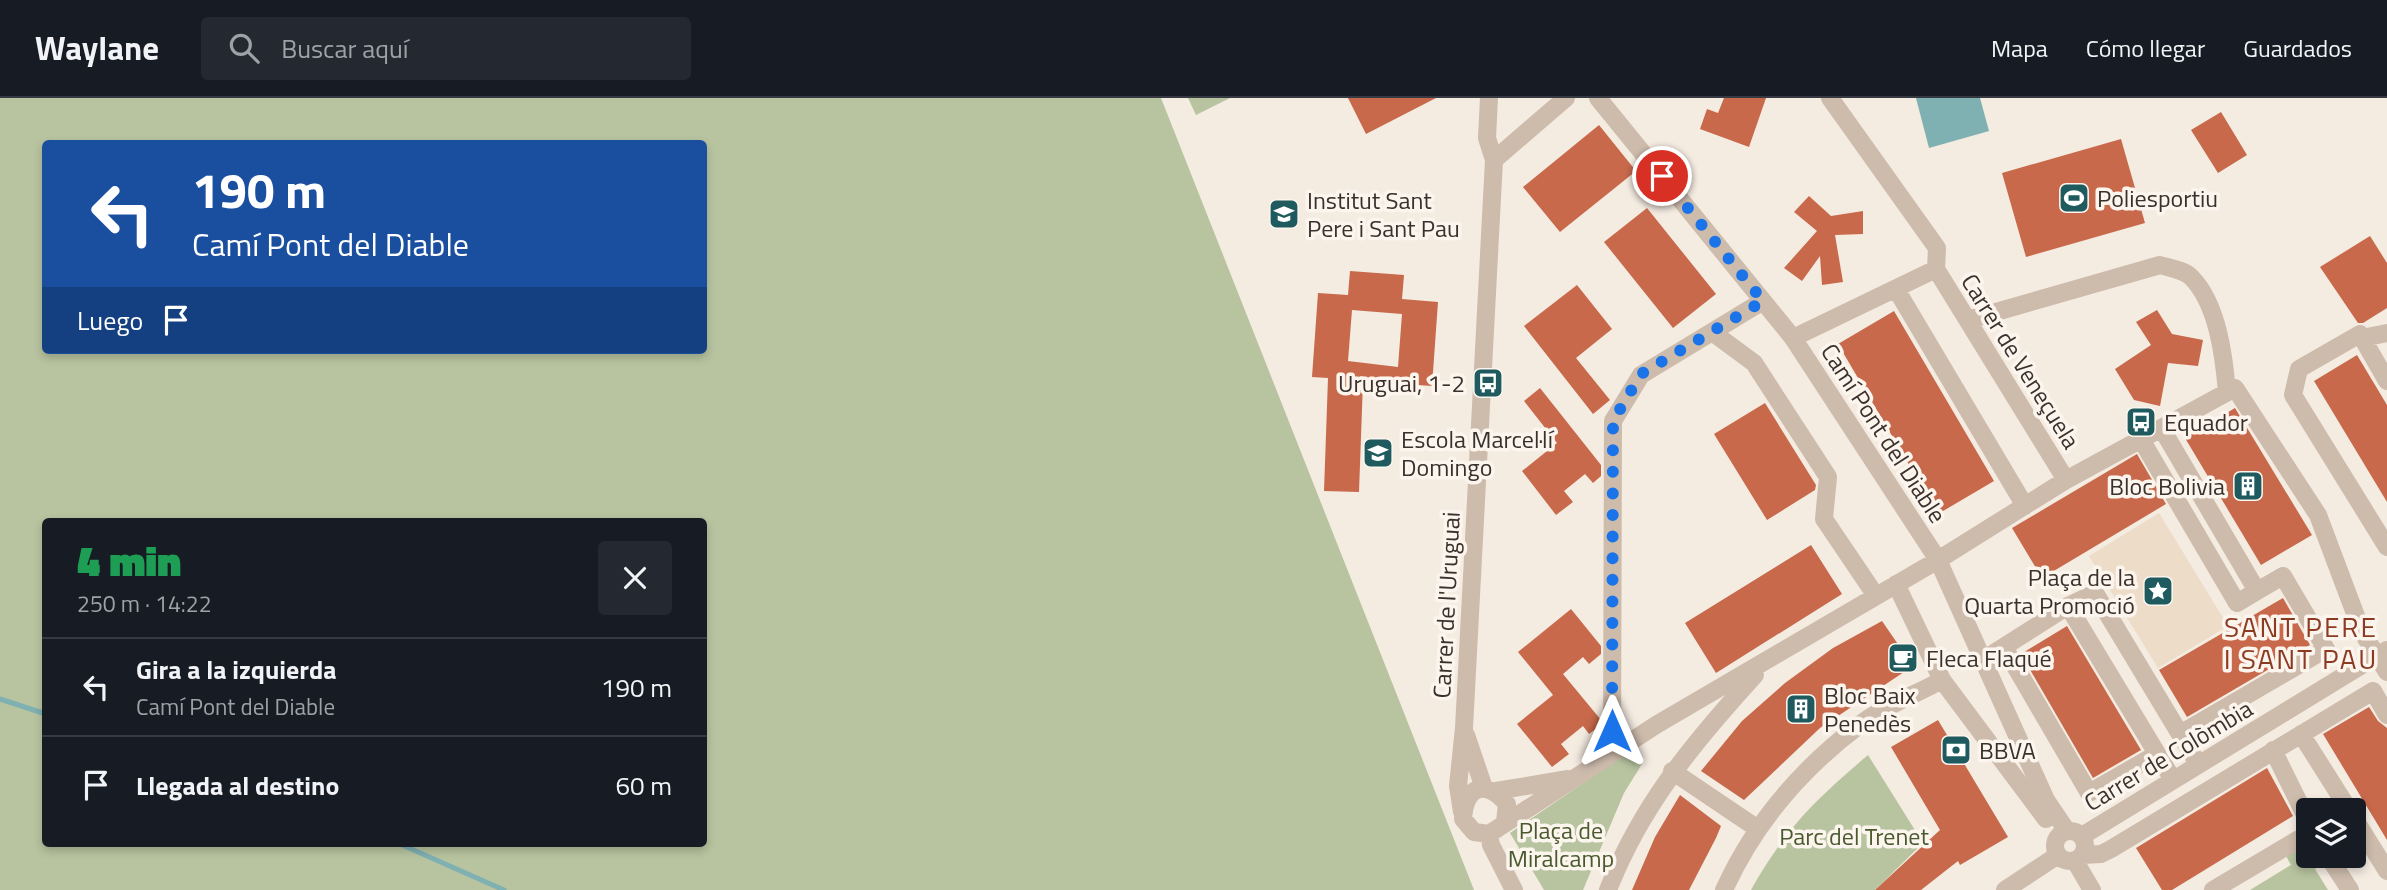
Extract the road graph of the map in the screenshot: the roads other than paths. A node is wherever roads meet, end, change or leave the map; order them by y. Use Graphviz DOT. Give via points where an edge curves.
graph roads {
  1 [pos="1489,98"];
  2 [pos="1566,98"];
  3 [pos="1598,98"];
  4 [pos="1829,98"];
  5 [pos="1494,160"];
  6 [pos="1936,269"];
  7 [pos="1896,289"];
  8 [pos="1763,301"];
  9 [pos="1968,320"];
  10 [pos="1713,332"];
  11 [pos="2387,333"];
  12 [pos="1793,338"];
  13 [pos="2362,338"];
  14 [pos="2387,381"];
  15 [pos="2231,390"];
  16 [pos="2162,429"];
  17 [pos="2142,440"];
  18 [pos="2066,480"];
  19 [pos="2025,506"];
  20 [pos="2387,547"];
  21 [pos="1938,560"];
  22 [pos="1896,584"];
  23 [pos="2257,591"];
  24 [pos="1876,596"];
  25 [pos="2068,606"];
  26 [pos="2004,647"];
  27 [pos="2387,650"];
  28 [pos="1983,660"];
  29 [pos="1768,661"];
  30 [pos="2387,672"];
  31 [pos="1942,680"];
  32 [pos="2387,715"];
  33 [pos="1464,728"];
  34 [pos="2179,734"];
  35 [pos="2301,734"];
  36 [pos="2273,750"];
  37 [pos="1612,753"];
  38 [pos="2157,754"];
  39 [pos="2198,764"];
  40 [pos="1672,771"];
  41 [pos="1574,778"];
  42 [pos="2173,780"];
  43 [pos="1490,790"];
  44 [pos="2297,798"];
  45 [pos="2341,798"];
  46 [pos="1463,819"];
  47 [pos="1506,822"];
  48 [pos="1758,829"];
  49 [pos="1489,834"];
  50 [pos="2069,834"];
  51 [pos="2366,837"];
  52 [pos="2296,841"];
  53 [pos="2058,855"];
  54 [pos="2079,858"];
  55 [pos="2336,868"];
  56 [pos="2387,871"];
  57 [pos="1514,890"];
  58 [pos="1608,890"];
  59 [pos="1724,890"];
  60 [pos="2005,890"];
  61 [pos="2092,890"];
  62 [pos="2213,890"];
  63 [pos="2350,890"];
  1 -- 5 [label="street, Carrer de l'Uruguai" via="1487,138"];
  2 -- 5 [label="street"];
  3 -- 8 [label="street, Camí Pont del Diable"];
  4 -- 6 [label="street" via="1937,248"];
  5 -- 33 [label="street, Carrer de l'Uruguai"];
  6 -- 7 [label="street, Carrer de Veneçuela"];
  6 -- 9 [label="street, Carrer de Veneçuela"];
  7 -- 12 [label="street, Carrer de Veneçuela"];
  7 -- 19 [label="street"];
  8 -- 10 [label="street"];
  8 -- 12 [label="street, Camí Pont del Diable"];
  9 -- 15 [label="street" via="2160,265 2191,277 2209,305"];
  9 -- 18 [label="street, Carrer de Veneçuela"];
  10 -- 24 [label="street" via="1754,363 1828,477 1824,519"];
  10 -- 37 [label="street" via="1641,374 1613,421"];
  11 -- 13 [label="street"];
  12 -- 21 [label="street, Camí Pont del Diable"];
  13 -- 14 [label="street"];
  13 -- 20 [label="street" via="2360,334 2299,369 2293,395"];
  15 -- 16 [label="street, Carrer de Veneçuela"];
  15 -- 30 [label="street" via="2318,516 2362,632"];
  16 -- 17 [label="street, Carrer de Veneçuela"];
  16 -- 23 [label="street"];
  17 -- 18 [label="street, Carrer de Veneçuela"];
  17 -- 23 [label="street, Carrer de Colòmbia" via="2237,603"];
  18 -- 19 [label="street, Carrer de Veneçuela"];
  19 -- 21 [label="street, Carrer de Veneçuela"];
  21 -- 22 [label="street, Carrer de Veneçuela"];
  21 -- 28 [label="street, Camí Pont del Diable"];
  22 -- 24 [label="street, Carrer de Veneçuela"];
  22 -- 31 [label="street"];
  23 -- 34 [label="street, Carrer de Colòmbia" via="2283,576 2326,649"];
  24 -- 29 [label="street, Carrer de Veneçuela"];
  25 -- 26 [label="street"];
  25 -- 34 [label="street" via="2095,593"];
  25 -- 38 [label="street"];
  26 -- 28 [label="street"];
  26 -- 38 [label="street" via="2089,793"];
  27 -- 39 [label="street, Carrer de Colòmbia, bridge"];
  28 -- 50 [label="street, Camí Pont del Diable" via="2046,800"];
  29 -- 37 [label="street"];
  29 -- 40 [label="street"];
  31 -- 48 [label="street" via="1860,725 1801,774"];
  31 -- 50 [label="street"];
  32 -- 35 [label="street" via="2374,691"];
  33 -- 43 [label="street"];
  33 -- 46 [label="street" via="1458,786"];
  34 -- 39 [label="street"];
  35 -- 36 [label="street"];
  35 -- 45 [label="street"];
  36 -- 44 [label="street"];
  36 -- 54 [label="street" via="2106,852"];
  37 -- 41 [label="street"];
  38 -- 42 [label="street"];
  39 -- 42 [label="street, Carrer de Colòmbia"];
  40 -- 48 [label="street"];
  40 -- 58 [label="street" via="1638,826"];
  41 -- 43 [label="street"];
  41 -- 47 [label="street"];
  42 -- 50 [label="street, Carrer de Colòmbia"];
  43 -- 46 [label="street" via="1473,791 1464,801"];
  43 -- 47 [label="street" via="1507,804"];
  46 -- 49 [label="street" via="1474,832"];
  47 -- 49 [label="street"];
  48 -- 59 [label="street"];
  49 -- 57 [label="street"];
  50 -- 53 [label="street" via="2054,845"];
  50 -- 54 [label="street" via="2086,845"];
  51 -- 56 [label="street"];
  52 -- 62 [label="street"];
  53 -- 54 [label="street" via="2066,861"];
  53 -- 60 [label="street"];
  54 -- 61 [label="street"];
  55 -- 63 [label="street"];
}
